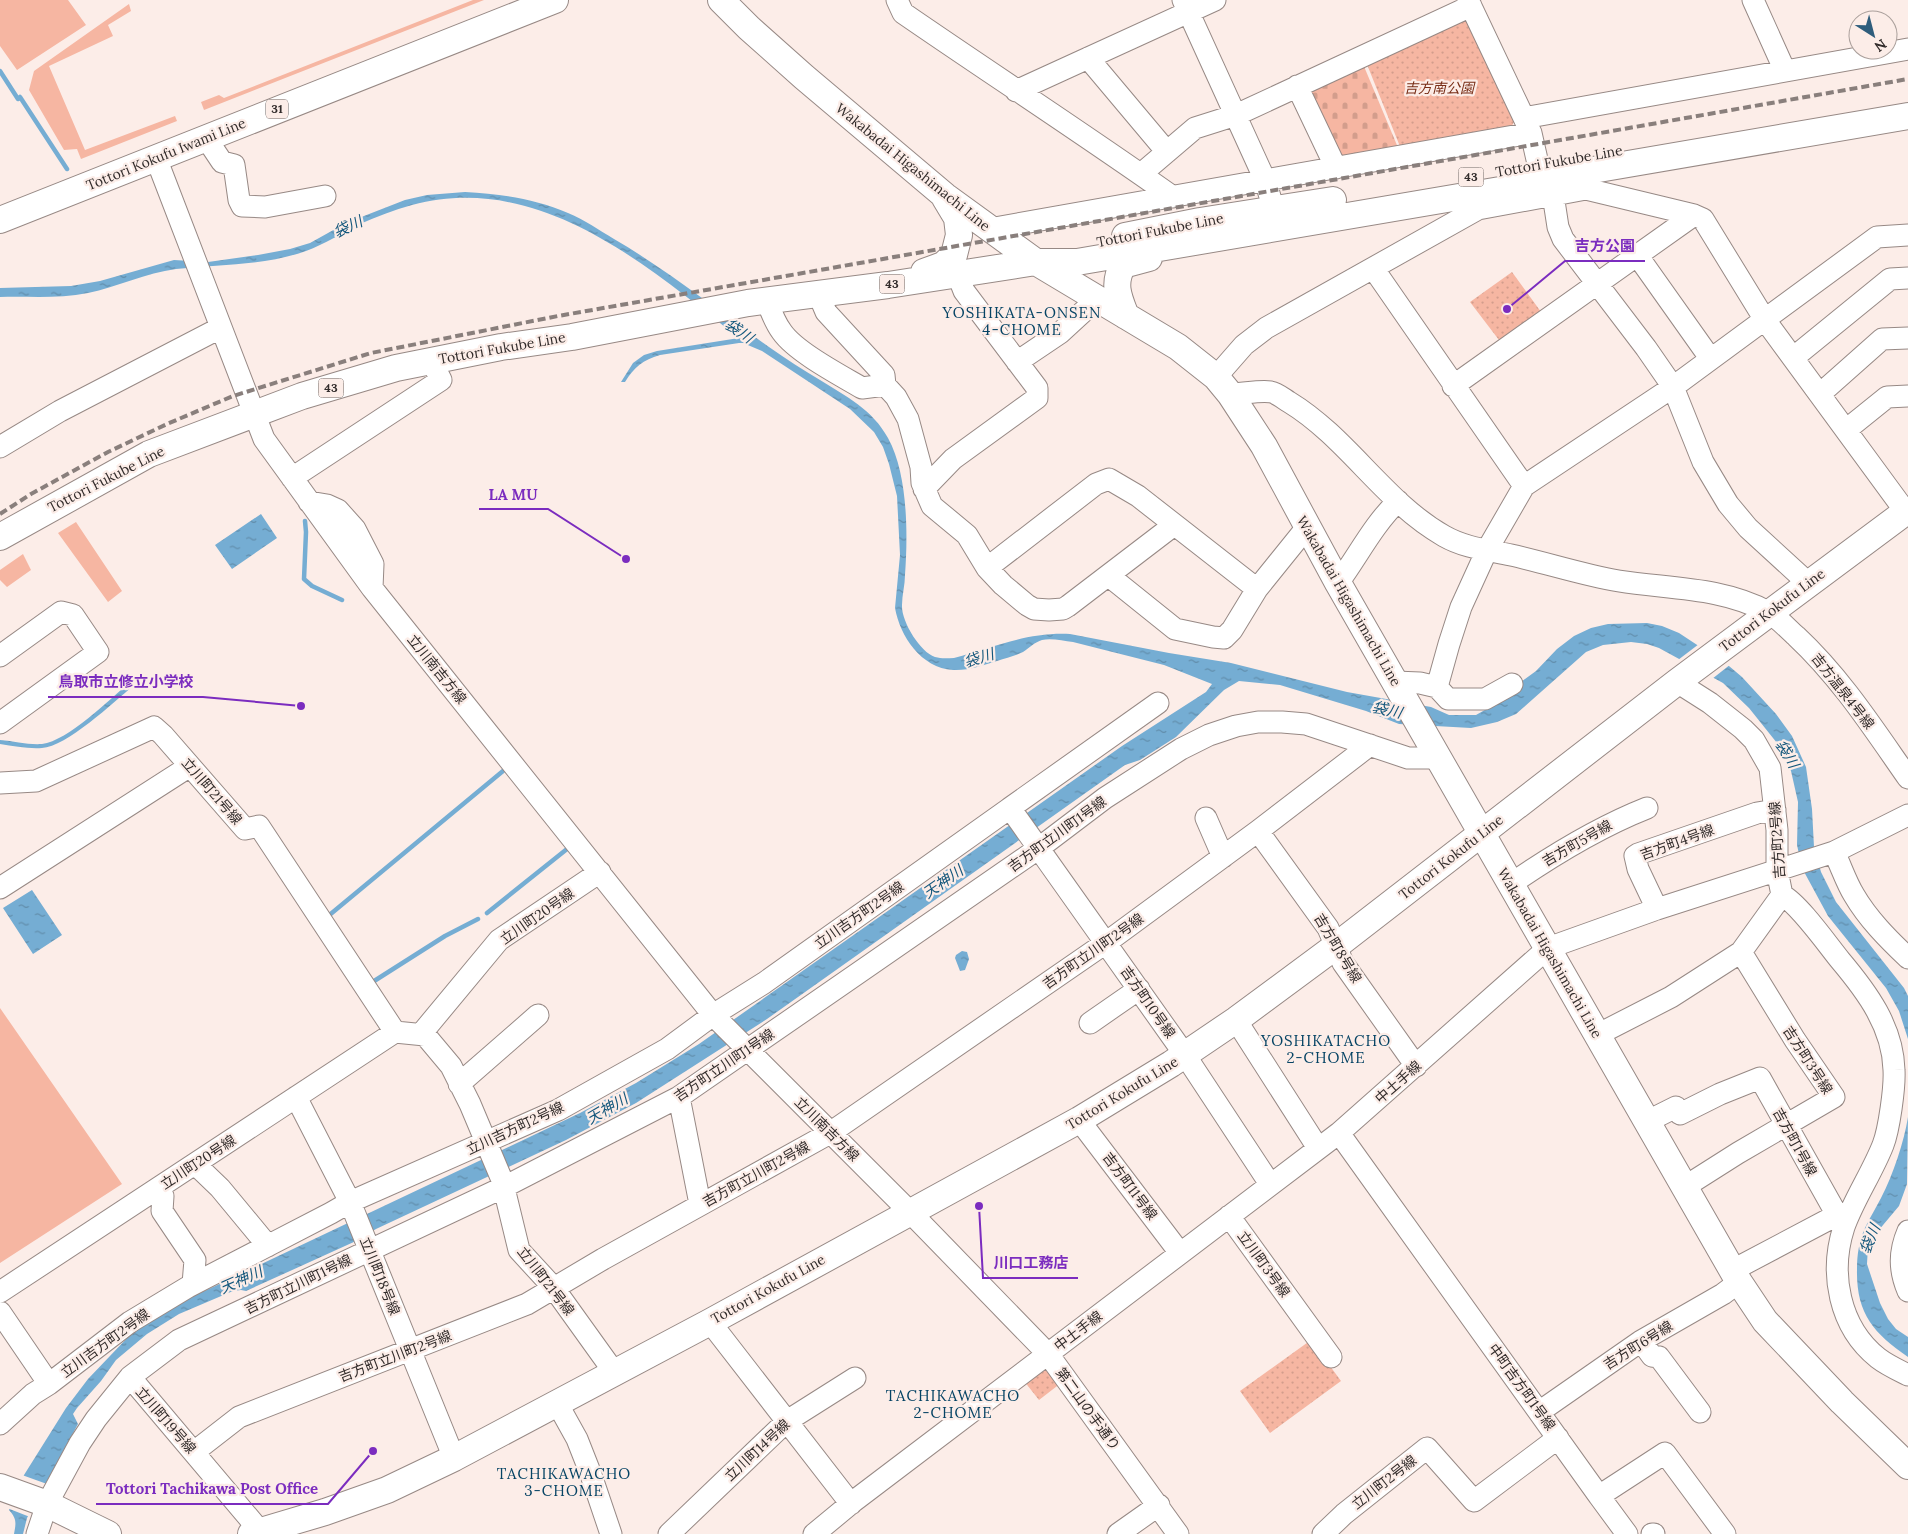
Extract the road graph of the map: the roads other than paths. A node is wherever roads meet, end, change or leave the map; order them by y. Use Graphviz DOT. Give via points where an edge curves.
graph roads {
  1 [pos="555,0"];
  2 [pos="720,0"];
  3 [pos="897,0"];
  4 [pos="1214,0"];
  5 [pos="1753,0"];
  6 [pos="1469,3"];
  7 [pos="1186,6"];
  8 [pos="1908,48"];
  9 [pos="1088,58"];
  10 [pos="1785,71"];
  11 [pos="1297,86"];
  12 [pos="1016,91"];
  13 [pos="1908,99"];
  14 [pos="1236,115"];
  15 [pos="1908,116"];
  16 [pos="1528,125"];
  17 [pos="206,138"];
  18 [pos="1168,152"];
  19 [pos="156,158"];
  20 [pos="1336,168"];
  21 [pos="1141,174"];
  22 [pos="1265,180"];
  23 [pos="1545,180"];
  24 [pos="325,196"];
  25 [pos="945,196"];
  26 [pos="1173,196"];
  27 [pos="1274,210"];
  28 [pos="1694,215"];
  29 [pos="0,220"];
  30 [pos="989,229"];
  31 [pos="1908,235"];
  32 [pos="1197,242"];
  33 [pos="1637,255"];
  34 [pos="1036,262"];
  35 [pos="1373,268"];
  36 [pos="957,273"];
  37 [pos="1908,278"];
  38 [pos="1597,284"];
  39 [pos="888,285"];
  40 [pos="818,293"];
  41 [pos="1097,299"];
  42 [pos="757,302"];
  43 [pos="1126,316"];
  44 [pos="1765,320"];
  45 [pos="220,328"];
  46 [pos="1908,338"];
  47 [pos="1710,358"];
  48 [pos="1793,358"];
  49 [pos="431,360"];
  50 [pos="1017,362"];
  51 [pos="885,385"];
  52 [pos="1223,386"];
  53 [pos="1453,386"];
  54 [pos="1673,387"];
  55 [pos="1820,394"];
  56 [pos="1908,396"];
  57 [pos="253,414"];
  58 [pos="1846,430"];
  59 [pos="0,447"];
  60 [pos="292,478"];
  61 [pos="1524,486"];
  62 [pos="924,489"];
  63 [pos="1398,501"];
  64 [pos="1907,510"];
  65 [pos="1174,525"];
  66 [pos="1307,527"];
  67 [pos="0,537"];
  68 [pos="1487,550"];
  69 [pos="987,568"];
  70 [pos="1109,576"];
  71 [pos="1338,583"];
  72 [pos="1808,583"];
  73 [pos="1257,589"];
  74 [pos="1768,612"];
  75 [pos="0,656"];
  76 [pos="1679,680"];
  77 [pos="1512,684"];
  78 [pos="1398,686"];
  79 [pos="1438,687"];
  80 [pos="1158,704"];
  81 [pos="0,723"];
  82 [pos="1370,745"];
  83 [pos="1436,753"];
  84 [pos="190,766"];
  85 [pos="1908,778"];
  86 [pos="0,784"];
  87 [pos="1647,808"];
  88 [pos="1012,810"];
  89 [pos="1775,810"];
  90 [pos="1908,815"];
  91 [pos="1206,818"];
  92 [pos="1258,831"];
  93 [pos="1482,833"];
  94 [pos="1037,845"];
  95 [pos="1831,853"];
  96 [pos="1223,856"];
  97 [pos="1780,869"];
  98 [pos="600,872"];
  99 [pos="1510,884"];
  100 [pos="0,888"];
  101 [pos="1782,895"];
  102 [pos="1657,909"];
  103 [pos="1107,942"];
  104 [pos="1336,946"];
  105 [pos="1548,948"];
  106 [pos="1741,952"];
  107 [pos="1908,958"];
  108 [pos="1139,989"];
  109 [pos="538,1015"];
  110 [pos="715,1017"];
  111 [pos="1236,1020"];
  112 [pos="1090,1023"];
  113 [pos="395,1032"];
  114 [pos="421,1034"];
  115 [pos="1597,1034"];
  116 [pos="746,1049"];
  117 [pos="1185,1055"];
  118 [pos="1416,1066"];
  119 [pos="459,1084"];
  120 [pos="296,1097"];
  121 [pos="679,1097"];
  122 [pos="1079,1120"];
  123 [pos="1648,1121"];
  124 [pos="1787,1125"];
  125 [pos="830,1133"];
  126 [pos="1339,1133"];
  127 [pos="487,1145"];
  128 [pos="1318,1148"];
  129 [pos="195,1164"];
  130 [pos="503,1184"];
  131 [pos="1270,1184"];
  132 [pos="1686,1186"];
  133 [pos="159,1188"];
  134 [pos="700,1204"];
  135 [pos="352,1205"];
  136 [pos="910,1212"];
  137 [pos="1229,1216"];
  138 [pos="1841,1220"];
  139 [pos="1908,1231"];
  140 [pos="268,1246"];
  141 [pos="369,1247"];
  142 [pos="1180,1253"];
  143 [pos="1736,1276"];
  144 [pos="193,1284"];
  145 [pos="553,1287"];
  146 [pos="1908,1291"];
  147 [pos="0,1292"];
  148 [pos="0,1312"];
  149 [pos="710,1322"];
  150 [pos="1641,1341"];
  151 [pos="410,1351"];
  152 [pos="1048,1354"];
  153 [pos="1332,1356"];
  154 [pos="614,1372"];
  155 [pos="1908,1375"];
  156 [pos="130,1377"];
  157 [pos="855,1378"];
  158 [pos="49,1384"];
  159 [pos="557,1403"];
  160 [pos="1539,1412"];
  161 [pos="1700,1412"];
  162 [pos="787,1421"];
  163 [pos="0,1424"];
  164 [pos="1558,1438"];
  165 [pos="194,1452"];
  166 [pos="454,1458"];
  167 [pos="1908,1466"];
  168 [pos="5,1488"];
  169 [pos="1599,1496"];
  170 [pos="44,1503"];
  171 [pos="851,1504"];
  172 [pos="1159,1505"];
  173 [pos="255,1533"];
  174 [pos="37,1534"];
  175 [pos="108,1534"];
  176 [pos="611,1534"];
  177 [pos="669,1534"];
  178 [pos="814,1534"];
  179 [pos="1118,1534"];
  180 [pos="1178,1534"];
  181 [pos="1323,1534"];
  182 [pos="1627,1534"];
  183 [pos="1725,1534"];
  1 -- 17 [label="main road, Tottori Kokufu Iwami Line / 31"];
  2 -- 25 [label="main road, Wakabadai Higashimachi Line" via="748,28"];
  3 -- 12 [label="street" via="903,13"];
  4 -- 7 [label="street"];
  5 -- 10 [label="street"];
  6 -- 11 [label="street"];
  6 -- 16 [label="street"];
  7 -- 9 [label="street"];
  7 -- 14 [label="street"];
  8 -- 10 [label="street"];
  9 -- 12 [label="street"];
  9 -- 18 [label="street"];
  10 -- 16 [label="street"];
  11 -- 14 [label="street"];
  11 -- 20 [label="street"];
  12 -- 21 [label="street"];
  13 -- 23 [label="main road, Tottori Fukube Line / 43" via="1788,122"];
  14 -- 18 [label="street" via="1195,128"];
  14 -- 22 [label="street"];
  15 -- 23 [label="main road, Tottori Fukube Line / 43"];
  16 -- 20 [label="street"];
  16 -- 23 [label="street"];
  17 -- 19 [label="main road, Tottori Kokufu Iwami Line / 31"];
  17 -- 24 [label="street" via="222,162 234,165 242,206 265,207"];
  18 -- 21 [label="street"];
  19 -- 29 [label="main road, Tottori Kokufu Iwami Line / 31"];
  19 -- 45 [label="street, 立川南吉方線"];
  20 -- 22 [label="street"];
  21 -- 26 [label="street"];
  22 -- 26 [label="street"];
  22 -- 27 [label="street"];
  23 -- 27 [label="main road, Tottori Fukube Line / 43" via="1508,171"];
  23 -- 28 [label="street"];
  23 -- 32 [label="main road, Tottori Fukube Line / 43"];
  23 -- 35 [label="street" via="1478,209"];
  23 -- 38 [label="street" via="1554,201 1558,227"];
  25 -- 30 [label="main road, Wakabadai Higashimachi Line"];
  25 -- 39 [label="main road" via="956,218 959,235 954,255 943,265"];
  26 -- 30 [label="street"];
  27 -- 34 [label="main road, Tottori Fukube Line / 43" via="1075,246"];
  28 -- 33 [label="street"];
  28 -- 44 [label="street" via="1703,219"];
  30 -- 34 [label="main road, Wakabadai Higashimachi Line"];
  31 -- 44 [label="street" via="1877,237"];
  32 -- 34 [label="main road, Tottori Fukube Line / 43" via="1077,262"];
  32 -- 43 [label="main road" via="1123,266 1116,280"];
  33 -- 38 [label="street"];
  33 -- 47 [label="street"];
  34 -- 36 [label="main road, Tottori Fukube Line / 43"];
  34 -- 41 [label="main road, Wakabadai Higashimachi Line"];
  35 -- 52 [label="street" via="1253,336"];
  35 -- 53 [label="street"];
  36 -- 39 [label="main road, Tottori Fukube Line / 43"];
  36 -- 50 [label="street" via="964,291"];
  37 -- 48 [label="street" via="1890,279"];
  38 -- 53 [label="street"];
  38 -- 54 [label="street"];
  39 -- 40 [label="main road, Tottori Fukube Line / 43"];
  40 -- 42 [label="main road, Tottori Fukube Line / 43"];
  40 -- 51 [label="street" via="826,312 884,375"];
  41 -- 43 [label="main road, Wakabadai Higashimachi Line"];
  41 -- 50 [label="street" via="1060,333"];
  42 -- 49 [label="main road, Tottori Fukube Line / 43"];
  42 -- 51 [label="street" via="795,346 862,388"];
  43 -- 52 [label="main road, Wakabadai Higashimachi Line" via="1178,347"];
  44 -- 47 [label="street"];
  44 -- 48 [label="street"];
  45 -- 57 [label="street, 立川南吉方線"];
  45 -- 59 [label="street" via="60,411"];
  46 -- 55 [label="street" via="1882,339"];
  47 -- 54 [label="street"];
  48 -- 55 [label="street"];
  49 -- 57 [label="main road, Tottori Fukube Line / 43" via="302,396"];
  49 -- 60 [label="street" via="441,380"];
  50 -- 62 [label="street" via="1037,388 1037,398 953,459"];
  51 -- 62 [label="street" via="908,419"];
  52 -- 63 [label="street" via="1272,392 1296,406 1332,436"];
  52 -- 66 [label="main road, Wakabadai Higashimachi Line" via="1264,446"];
  53 -- 61 [label="street"];
  54 -- 61 [label="street"];
  54 -- 72 [label="street" via="1703,462 1728,504 1748,528"];
  55 -- 58 [label="street"];
  56 -- 58 [label="street" via="1887,397"];
  57 -- 60 [label="street, 立川南吉方線" via="264,439"];
  57 -- 67 [label="main road, Tottori Fukube Line / 43" via="149,454"];
  58 -- 64 [label="street"];
  60 -- 98 [label="street, 立川南吉方線" via="372,588"];
  61 -- 68 [label="street"];
  62 -- 69 [label="street" via="932,506 967,535"];
  63 -- 68 [label="street" via="1445,537 1468,547"];
  63 -- 71 [label="street" via="1380,521"];
  64 -- 72 [label="main road, Tottori Kokufu Line"];
  65 -- 69 [label="street" via="1138,496 1109,479 1102,481"];
  65 -- 70 [label="street"];
  65 -- 73 [label="street"];
  66 -- 71 [label="main road, Wakabadai Higashimachi Line"];
  66 -- 73 [label="street"];
  68 -- 74 [label="street" via="1619,581 1724,595"];
  68 -- 79 [label="street" via="1461,607"];
  69 -- 70 [label="street" via="1026,605 1049,610 1068,606"];
  70 -- 73 [label="street" via="1175,629 1212,637 1228,636"];
  71 -- 78 [label="main road, Wakabadai Higashimachi Line"];
  72 -- 74 [label="main road, Tottori Kokufu Line"];
  74 -- 76 [label="main road, Tottori Kokufu Line"];
  74 -- 85 [label="street, 吉方温泉4号線" via="1833,674"];
  75 -- 81 [label="street" via="61,612 73,615 98,652"];
  76 -- 89 [label="street, 吉方町2号線" via="1754,740 1770,768"];
  76 -- 93 [label="main road, Tottori Kokufu Line"];
  77 -- 79 [label="street" via="1486,699 1448,699"];
  78 -- 79 [label="street" via="1420,683"];
  78 -- 83 [label="main road, Wakabadai Higashimachi Line"];
  80 -- 88 [label="street, 立川吉方町2号線"];
  82 -- 83 [label="street, 吉方町立川町1号線" via="1408,758"];
  82 -- 92 [label="street, 吉方町立川町2号線"];
  82 -- 94 [label="street, 吉方町立川町1号線" via="1306,724 1282,722 1258,722 1209,734 1164,759"];
  83 -- 93 [label="main road, Wakabadai Higashimachi Line"];
  84 -- 86 [label="street, 立川町21号線" via="154,727 36,781"];
  84 -- 100 [label="street"];
  84 -- 113 [label="street, 立川町21号線" via="245,830 259,826"];
  87 -- 99 [label="street, 吉方町5号線" via="1593,834"];
  88 -- 94 [label="street, 吉方町10号線"];
  88 -- 110 [label="street, 立川吉方町2号線"];
  89 -- 97 [label="street, 吉方町2号線"];
  89 -- 102 [label="street, 吉方町4号線" via="1757,813 1635,856 1638,870"];
  90 -- 95 [label="street, 中土手線"];
  91 -- 96 [label="street"];
  92 -- 96 [label="street, 吉方町立川町2号線"];
  92 -- 104 [label="street, 吉方町8号線" via="1328,928"];
  93 -- 99 [label="main road, Wakabadai Higashimachi Line"];
  93 -- 104 [label="main road, Tottori Kokufu Line"];
  94 -- 103 [label="street, 吉方町10号線"];
  94 -- 116 [label="street, 吉方町立川町1号線"];
  95 -- 97 [label="street, 中土手線"];
  95 -- 107 [label="street" via="1854,895 1880,930"];
  96 -- 103 [label="street, 吉方町立川町2号線"];
  97 -- 101 [label="street, 吉方町2号線"];
  97 -- 102 [label="street, 中土手線"];
  98 -- 110 [label="street, 立川南吉方線"];
  98 -- 114 [label="street, 立川町20号線" via="499,940"];
  99 -- 105 [label="main road, Wakabadai Higashimachi Line"];
  101 -- 106 [label="street, 吉方町2号線"];
  101 -- 138 [label="street" via="1802,913 1870,998 1887,1034 1892,1055 1892,1098 1884,1144"];
  102 -- 105 [label="street, 中土手線"];
  103 -- 108 [label="street, 吉方町10号線"];
  103 -- 125 [label="street, 吉方町立川町2号線"];
  104 -- 111 [label="main road, Tottori Kokufu Line"];
  104 -- 118 [label="street, 吉方町8号線" via="1343,963"];
  105 -- 115 [label="main road, Wakabadai Higashimachi Line"];
  105 -- 118 [label="street, 中土手線"];
  106 -- 115 [label="street, 吉方町2号線" via="1671,997"];
  106 -- 124 [label="street, 吉方町3号線" via="1794,1040 1834,1097"];
  108 -- 112 [label="street"];
  108 -- 117 [label="street, 吉方町10号線"];
  109 -- 119 [label="street"];
  110 -- 116 [label="street, 立川南吉方線"];
  110 -- 127 [label="street, 立川吉方町2号線" via="667,1049 575,1101"];
  111 -- 117 [label="main road, Tottori Kokufu Line"];
  111 -- 128 [label="street"];
  113 -- 114 [label="street"];
  113 -- 120 [label="street, 立川町20号線"];
  114 -- 119 [label="street" via="442,1053"];
  115 -- 123 [label="main road, Wakabadai Higashimachi Line"];
  116 -- 121 [label="street, 吉方町立川町1号線"];
  116 -- 125 [label="street, 立川南吉方線"];
  117 -- 122 [label="main road, Tottori Kokufu Line"];
  117 -- 131 [label="street, 吉方町10号線"];
  118 -- 126 [label="street, 中土手線"];
  119 -- 127 [label="street"];
  120 -- 129 [label="street, 立川町20号線"];
  120 -- 135 [label="street, 立川町18号線"];
  121 -- 130 [label="street, 吉方町立川町1号線"];
  121 -- 134 [label="street"];
  122 -- 136 [label="main road, Tottori Kokufu Line"];
  122 -- 142 [label="street, 吉方町11号線"];
  123 -- 124 [label="street, 吉方町1号線" via="1676,1107 1680,1114 1760,1078"];
  123 -- 132 [label="main road, Wakabadai Higashimachi Line"];
  124 -- 132 [label="street, 吉方町3号線"];
  124 -- 138 [label="street, 吉方町1号線"];
  125 -- 134 [label="street, 吉方町立川町2号線"];
  125 -- 136 [label="street, 立川南吉方線"];
  126 -- 128 [label="street, 中土手線"];
  126 -- 160 [label="street, 中町吉方町1号線"];
  127 -- 130 [label="street, 立川町21号線"];
  127 -- 135 [label="street, 立川吉方町2号線"];
  128 -- 131 [label="street, 中土手線"];
  129 -- 133 [label="street, 立川町20号線"];
  129 -- 140 [label="street" via="220,1188"];
  130 -- 141 [label="street, 吉方町立川町1号線"];
  130 -- 145 [label="street, 立川町21号線" via="519,1250"];
  131 -- 137 [label="street, 中土手線"];
  132 -- 143 [label="main road, Wakabadai Higashimachi Line"];
  133 -- 144 [label="street" via="163,1196 162,1211 195,1260"];
  133 -- 147 [label="street, 立川町20号線"];
  134 -- 145 [label="street, 吉方町立川町2号線"];
  135 -- 140 [label="street, 立川吉方町2号線"];
  135 -- 141 [label="street, 立川町18号線"];
  136 -- 149 [label="main road, Tottori Kokufu Line"];
  136 -- 152 [label="street, 立川南吉方線"];
  137 -- 142 [label="street, 中土手線"];
  137 -- 153 [label="street, 立川町3号線"];
  138 -- 143 [label="street"];
  138 -- 155 [label="street" via="1836,1266 1846,1318 1878,1358"];
  139 -- 146 [label="street" via="1901,1250 1901,1268"];
  140 -- 144 [label="street, 立川吉方町2号線"];
  141 -- 151 [label="street, 立川町18号線"];
  141 -- 156 [label="street, 吉方町立川町1号線" via="179,1340"];
  142 -- 152 [label="street, 中土手線"];
  143 -- 150 [label="street, 吉方町6号線" via="1723,1294"];
  143 -- 167 [label="main road, Wakabadai Higashimachi Line" via="1765,1321"];
  144 -- 158 [label="street, 立川吉方町2号線" via="130,1322"];
  145 -- 151 [label="street, 吉方町立川町2号線" via="527,1304"];
  145 -- 154 [label="street, 立川町21号線"];
  148 -- 158 [label="street"];
  149 -- 154 [label="main road, Tottori Kokufu Line"];
  149 -- 162 [label="street"];
  150 -- 160 [label="street, 吉方町6号線"];
  150 -- 161 [label="street" via="1652,1356 1659,1357"];
  151 -- 165 [label="street, 吉方町立川町2号線" via="239,1417"];
  151 -- 166 [label="street, 立川町18号線"];
  152 -- 171 [label="street, 第二山の手通り"];
  152 -- 172 [label="street, 第二山の手通り"];
  154 -- 159 [label="main road, Tottori Kokufu Line"];
  156 -- 165 [label="street, 立川町19号線"];
  156 -- 170 [label="street, 吉方町立川町1号線" via="80,1443"];
  157 -- 162 [label="street, 立川町14号線"];
  158 -- 163 [label="street, 立川吉方町2号線"];
  159 -- 166 [label="main road, Tottori Kokufu Line"];
  159 -- 176 [label="street" via="583,1455"];
  160 -- 164 [label="street, 中町吉方町1号線"];
  162 -- 171 [label="street"];
  162 -- 177 [label="street, 立川町14号線"];
  164 -- 169 [label="street, 中町吉方町1号線"];
  164 -- 181 [label="street, 立川町2号線" via="1474,1501 1427,1448"];
  165 -- 173 [label="street, 立川町19号線"];
  166 -- 173 [label="main road, Tottori Kokufu Line" via="387,1490"];
  168 -- 170 [label="main road"];
  169 -- 182 [label="street, 中町吉方町1号線"];
  169 -- 183 [label="street" via="1665,1453"];
  170 -- 174 [label="street, 吉方町立川町1号線"];
  170 -- 175 [label="main road"];
  171 -- 178 [label="street, 第二山の手通り"];
  172 -- 179 [label="street"];
  172 -- 180 [label="street, 第二山の手通り"];
}
